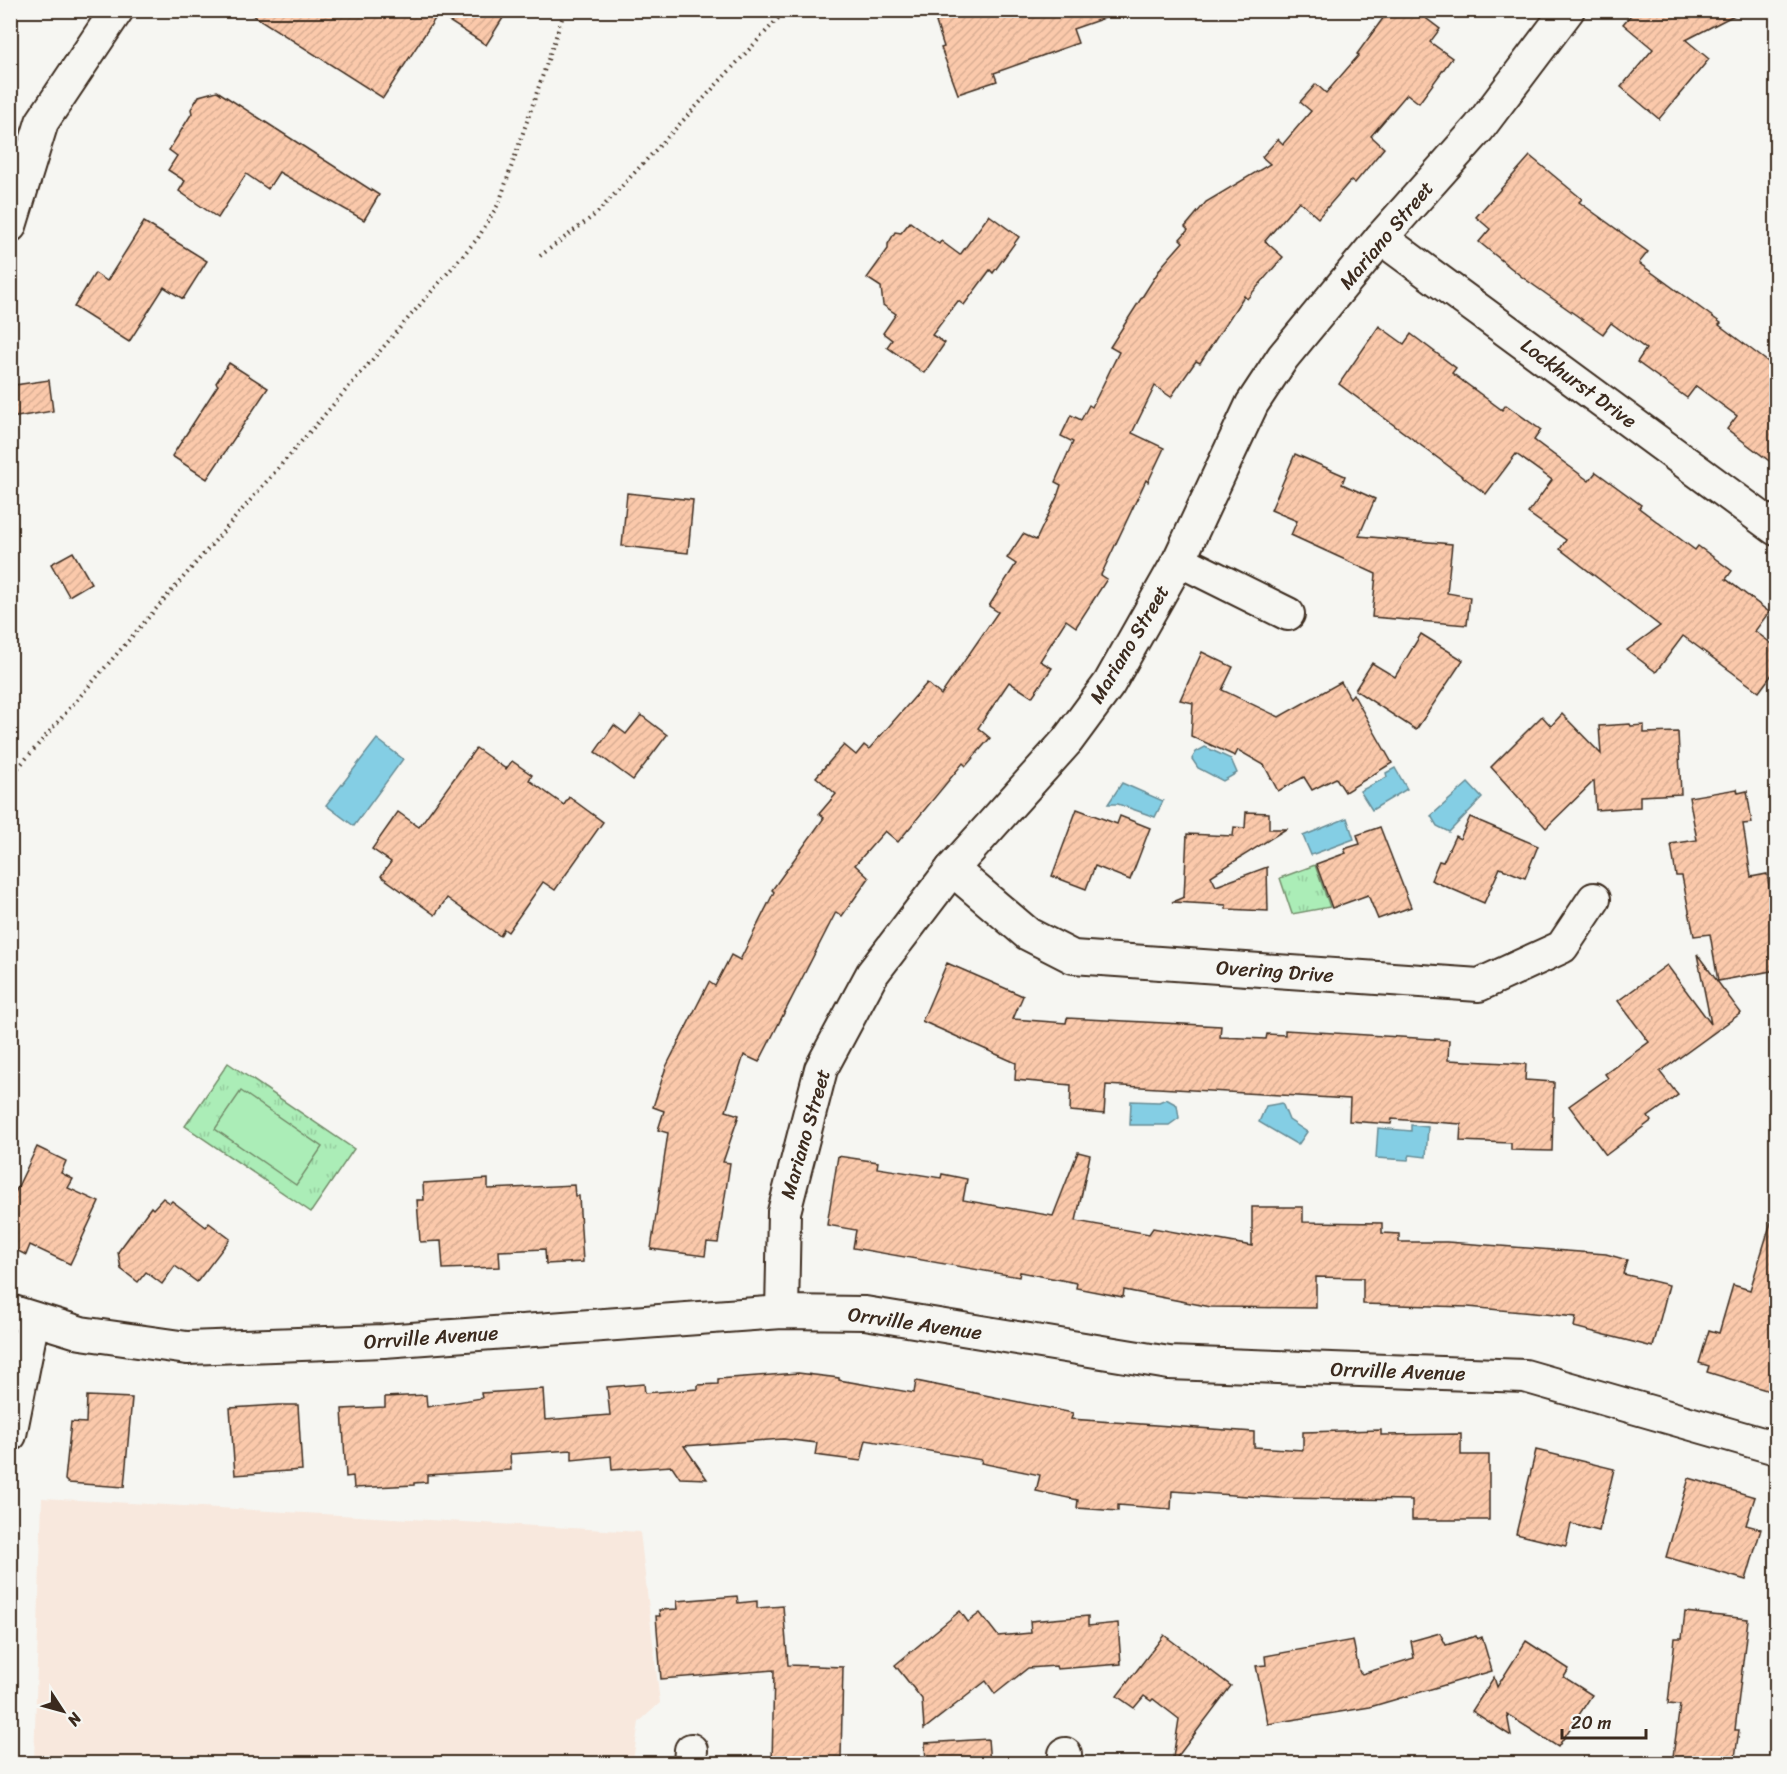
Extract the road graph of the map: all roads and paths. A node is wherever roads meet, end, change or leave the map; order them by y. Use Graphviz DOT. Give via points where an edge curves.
graph roads {
  1 [pos="117,10"];
  2 [pos="565,10"];
  3 [pos="786,10"];
  4 [pos="1568,10"];
  5 [pos="10,226"];
  6 [pos="1381,238"];
  7 [pos="540,256"];
  8 [pos="1776,529"];
  9 [pos="1179,560"];
  10 [pos="1288,614"];
  11 [pos="10,777"];
  12 [pos="952,870"];
  13 [pos="1594,899"];
  14 [pos="782,1312"];
  15 [pos="22,1315"];
  16 [pos="10,1435"];
  17 [pos="1776,1448"];
  1 -- 5 [label="street" via="42,122"];
  2 -- 11 [label="path" via="498,203 478,238"];
  3 -- 7 [label="path" via="596,214"];
  4 -- 6 [label="street, Mariano Street" via="1479,128"];
  6 -- 8 [label="street, Lockhurst Drive"];
  6 -- 9 [label="street, Mariano Street" via="1283,357 1252,404"];
  9 -- 10 [label="street"];
  9 -- 12 [label="street, Mariano Street" via="1109,684 1067,741"];
  12 -- 13 [label="street, Overing Drive" via="1028,934 1073,957 1479,985 1562,947"];
  12 -- 14 [label="street, Mariano Street" via="872,974 821,1069 784,1212"];
  14 -- 15 [label="street, Orrville Avenue" via="384,1341 187,1348 81,1333"];
  14 -- 17 [label="street, Orrville Avenue" via="865,1313 1168,1363 1525,1376"];
  15 -- 16 [label="street"];
}
